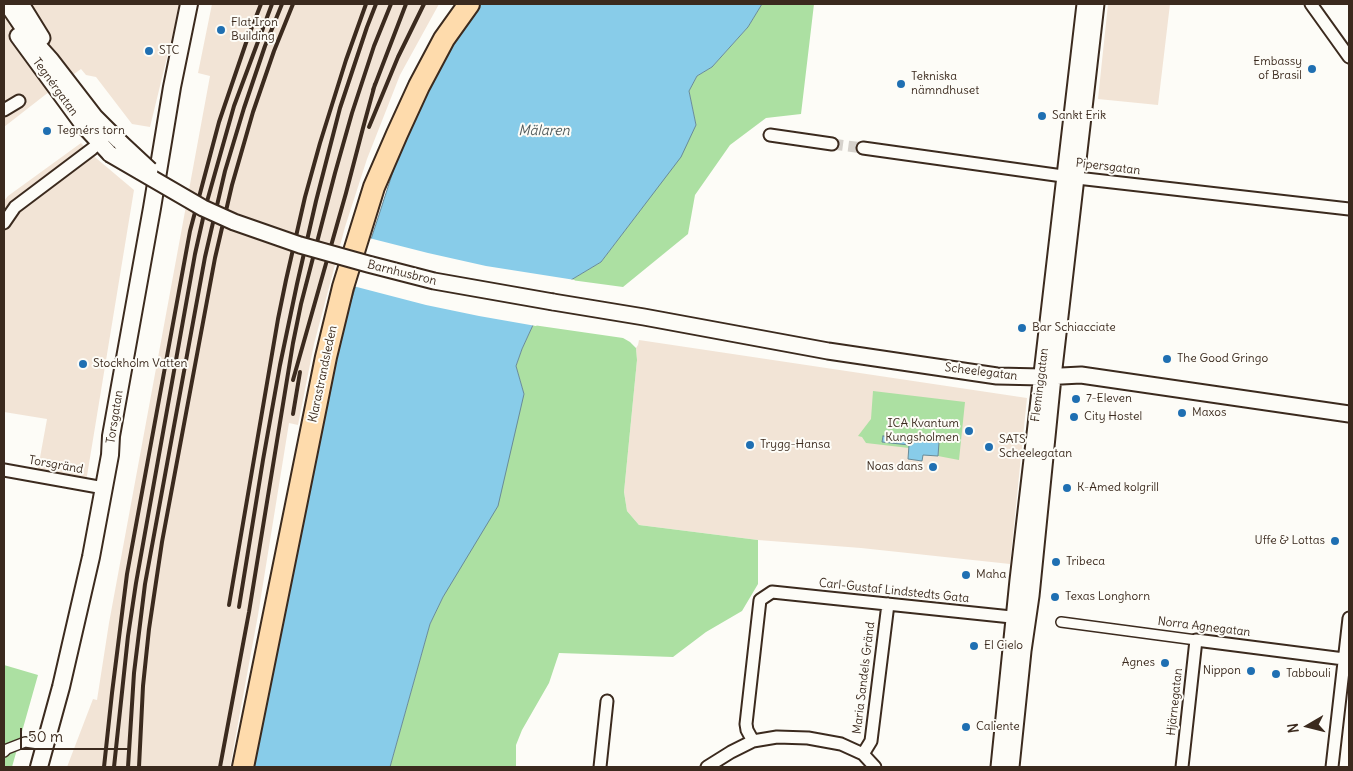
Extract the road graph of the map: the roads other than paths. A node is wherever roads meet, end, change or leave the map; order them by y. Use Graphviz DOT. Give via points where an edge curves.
graph roads {
  1 [pos="7,4"];
  2 [pos="21,4"];
  3 [pos="189,4"];
  4 [pos="451,4"];
  5 [pos="469,4"];
  6 [pos="1084,4"];
  7 [pos="1096,4"];
  8 [pos="1312,4"];
  9 [pos="4,16"];
  10 [pos="1349,58"];
  11 [pos="51,60"];
  12 [pos="19,101"];
  13 [pos="4,110"];
  14 [pos="110,132"];
  15 [pos="770,135"];
  16 [pos="121,142"];
  17 [pos="832,144"];
  18 [pos="105,148"];
  19 [pos="863,148"];
  20 [pos="1071,177"];
  21 [pos="172,190"];
  22 [pos="1349,209"];
  23 [pos="4,223"];
  24 [pos="644,317"];
  25 [pos="1047,377"];
  26 [pos="1349,414"];
  27 [pos="4,470"];
  28 [pos="104,488"];
  29 [pos="888,604"];
  30 [pos="1021,618"];
  31 [pos="1349,618"];
  32 [pos="1061,622"];
  33 [pos="1196,640"];
  34 [pos="1344,659"];
  35 [pos="607,701"];
  36 [pos="753,741"];
  37 [pos="46,744"];
  38 [pos="4,752"];
  39 [pos="863,754"];
  40 [pos="39,767"];
  41 [pos="234,767"];
  42 [pos="243,767"];
  43 [pos="600,767"];
  44 [pos="707,767"];
  45 [pos="875,767"];
  46 [pos="999,767"];
  47 [pos="1011,767"];
  48 [pos="1182,767"];
  49 [pos="1332,767"];
  1 -- 11 [label="street, Tegnérgatan"];
  2 -- 11 [label="street, Tegnérgatan"];
  3 -- 28 [label="main road, Torsgatan"];
  4 -- 41 [label="highway, Klarastrandsleden" via="386,129 334,283"];
  5 -- 42 [label="highway, Klarastrandsleden" via="444,38 397,134 374,187 343,287"];
  6 -- 20 [label="street, Fleminggatan"];
  7 -- 20 [label="street, Fleminggatan"];
  8 -- 10 [label="street"];
  9 -- 18 [label="street, Tegnérgatan" via="84,126"];
  11 -- 14 [label="street, Tegnérgatan"];
  12 -- 13 [label="street"];
  14 -- 16 [label="street, Tegnérgatan"];
  14 -- 18 [label="street"];
  15 -- 17 [label="street"];
  16 -- 21 [label="street, Barnhusbron, bridge"];
  18 -- 21 [label="street, Barnhusbron, bridge"];
  18 -- 23 [label="street" via="74,163 15,207"];
  19 -- 20 [label="street, Pipersgatan"];
  20 -- 22 [label="street, Pipersgatan"];
  20 -- 25 [label="street, Fleminggatan"];
  21 -- 24 [label="street, Barnhusbron, bridge" via="234,222 368,264 434,281"];
  24 -- 25 [label="street, Scheelegatan" via="828,351 997,376"];
  25 -- 26 [label="street, Scheelegatan" via="1081,375"];
  25 -- 30 [label="street, Fleminggatan"];
  27 -- 28 [label="street, Torsgränd"];
  28 -- 37 [label="main road, Torsgatan" via="91,558"];
  29 -- 30 [label="street, Carl-Gustaf Lindstedts Gata"];
  29 -- 36 [label="street, Carl-Gustaf Lindstedts Gata" via="772,592 760,600 746,724"];
  29 -- 39 [label="street, Maria Sandels Gränd" via="871,741"];
  30 -- 46 [label="street, Fleminggatan"];
  30 -- 47 [label="street, Fleminggatan"];
  31 -- 34 [label="street"];
  32 -- 33 [label="street, Norra Agnegatan"];
  33 -- 34 [label="street, Norra Agnegatan"];
  33 -- 48 [label="street, Hjärnegatan"];
  34 -- 49 [label="street"];
  35 -- 43 [label="street"];
  36 -- 39 [label="street" via="777,737 808,738 842,744"];
  36 -- 44 [label="street"];
  37 -- 38 [label="street" via="24,742"];
  37 -- 40 [label="main road, Torsgatan"];
  39 -- 45 [label="street"];
}
